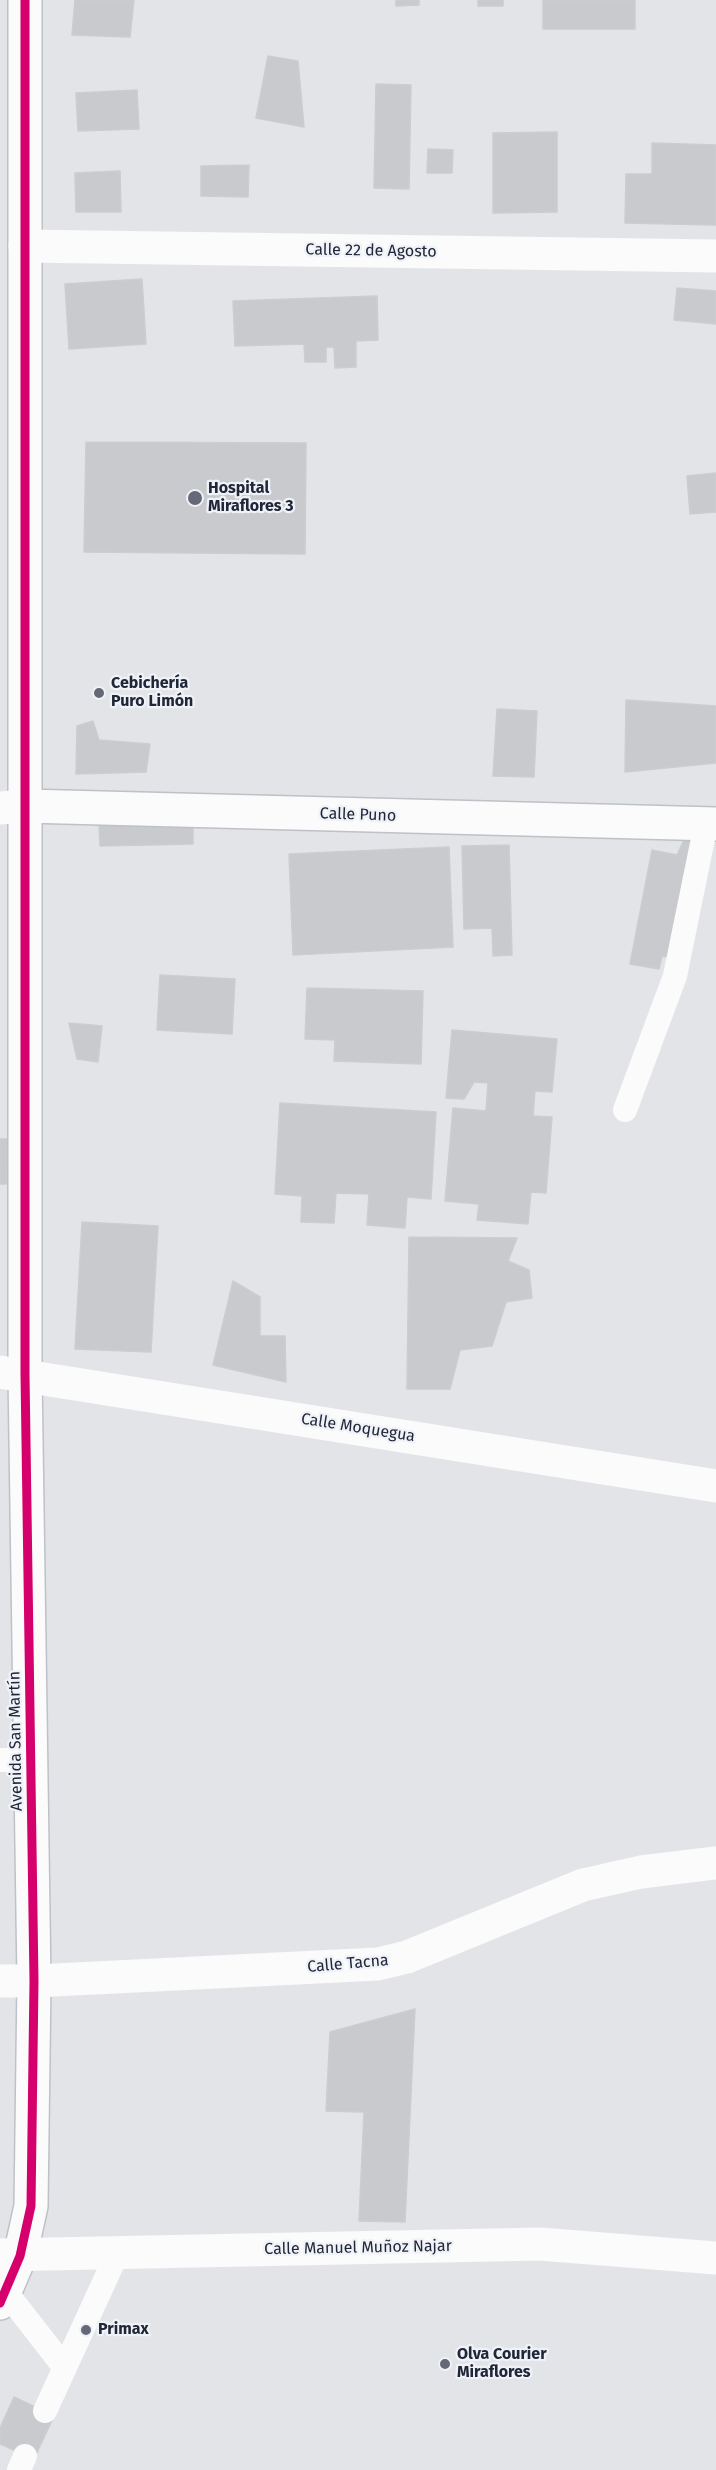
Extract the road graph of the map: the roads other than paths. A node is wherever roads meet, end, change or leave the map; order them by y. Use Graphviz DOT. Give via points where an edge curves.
graph roads {
  1 [pos="25,0"];
  2 [pos="25,246"];
  3 [pos="716,256"];
  4 [pos="13,807"];
  5 [pos="711,824"];
  6 [pos="625,1110"];
  7 [pos="13,1373"];
  8 [pos="716,1486"];
  9 [pos="15,1760"];
  10 [pos="716,1863"];
  11 [pos="0,1981"];
  12 [pos="34,1981"];
  13 [pos="117,2254"];
  14 [pos="10,2256"];
  15 [pos="716,2258"];
  16 [pos="3,2297"];
  17 [pos="65,2368"];
  18 [pos="45,2411"];
  1 -- 2 [label="street, Avenida San Martín"];
  2 -- 3 [label="street, Calle 22 de Agosto"];
  2 -- 4 [label="street, Avenida San Martín"];
  4 -- 5 [label="street, Calle Puno"];
  4 -- 7 [label="street, Avenida San Martín"];
  5 -- 6 [label="lane" via="675,976"];
  7 -- 8 [label="street, Calle Moquegua"];
  7 -- 9 [label="street, Avenida San Martín"];
  9 -- 12 [label="street, Avenida San Martín"];
  10 -- 12 [label="street, Calle Tacna" via="641,1872 583,1885 407,1957 378,1964"];
  11 -- 12 [label="street, Calle Tacna"];
  12 -- 14 [label="street, Avenida San Martín" via="31,2206"];
  13 -- 14 [label="street, Calle Manuel Muñoz Najar"];
  13 -- 15 [label="street, Calle Manuel Muñoz Najar" via="540,2244"];
  13 -- 17 [label="lane"];
  14 -- 16 [label="street, Avenida San Martín"];
  16 -- 17 [label="lane"];
  17 -- 18 [label="lane"];
}
